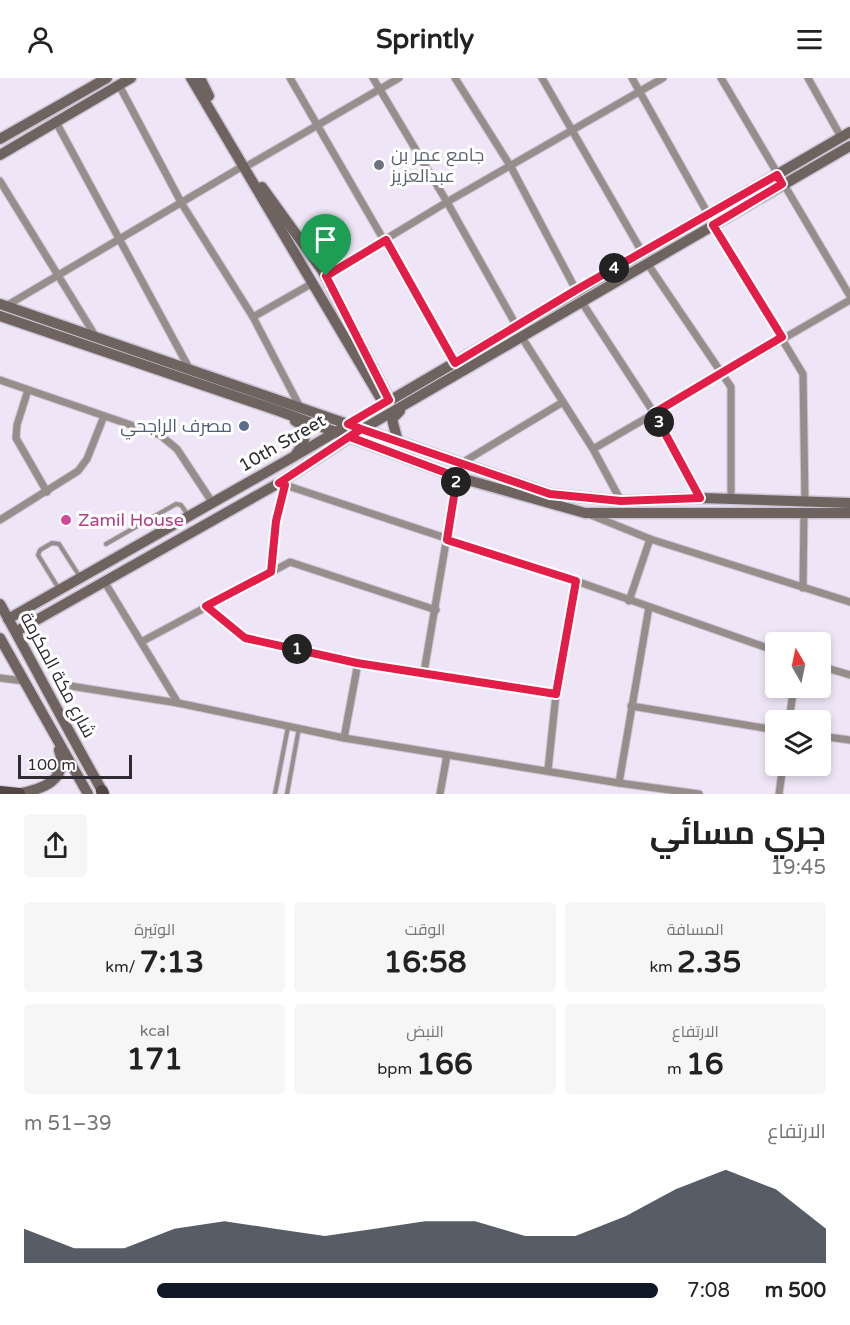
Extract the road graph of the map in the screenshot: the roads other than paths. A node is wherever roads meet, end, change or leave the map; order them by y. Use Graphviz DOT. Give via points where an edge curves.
graph roads {
  1 [pos="107,78"];
  2 [pos="130,78"];
  3 [pos="191,78"];
  4 [pos="200,78"];
  5 [pos="290,78"];
  6 [pos="373,78"];
  7 [pos="399,78"];
  8 [pos="455,78"];
  9 [pos="542,78"];
  10 [pos="632,78"];
  11 [pos="663,78"];
  12 [pos="721,78"];
  13 [pos="808,78"];
  14 [pos="119,85"];
  15 [pos="379,89"];
  16 [pos="640,92"];
  17 [pos="56,122"];
  18 [pos="318,127"];
  19 [pos="573,129"];
  20 [pos="846,134"];
  21 [pos="0,139"];
  22 [pos="849,148"];
  23 [pos="0,155"];
  24 [pos="245,166"];
  25 [pos="511,167"];
  26 [pos="780,180"];
  27 [pos="0,181"];
  28 [pos="447,202"];
  29 [pos="182,204"];
  30 [pos="710,220"];
  31 [pos="119,237"];
  32 [pos="386,240"];
  33 [pos="642,252"];
  34 [pos="647,263"];
  35 [pos="57,273"];
  36 [pos="326,276"];
  37 [pos="311,284"];
  38 [pos="576,290"];
  39 [pos="850,298"];
  40 [pos="581,301"];
  41 [pos="3,305"];
  42 [pos="0,316"];
  43 [pos="253,317"];
  44 [pos="518,331"];
  45 [pos="782,337"];
  46 [pos="96,338"];
  47 [pos="455,363"];
  48 [pos="189,368"];
  49 [pos="722,372"];
  50 [pos="0,380"];
  51 [pos="28,390"];
  52 [pos="412,399"];
  53 [pos="386,402"];
  54 [pos="563,402"];
  55 [pos="300,407"];
  56 [pos="279,411"];
  57 [pos="654,413"];
  58 [pos="104,416"];
  59 [pos="348,424"];
  60 [pos="361,429"];
  61 [pos="335,432"];
  62 [pos="350,437"];
  63 [pos="398,442"];
  64 [pos="593,449"];
  65 [pos="293,457"];
  66 [pos="460,464"];
  67 [pos="457,477"];
  68 [pos="282,484"];
  69 [pos="47,492"];
  70 [pos="700,498"];
  71 [pos="731,499"];
  72 [pos="621,501"];
  73 [pos="212,502"];
  74 [pos="850,503"];
  75 [pos="804,507"];
  76 [pos="585,513"];
  77 [pos="850,513"];
  78 [pos="189,515"];
  79 [pos="0,520"];
  80 [pos="650,539"];
  81 [pos="447,540"];
  82 [pos="106,544"];
  83 [pos="271,572"];
  84 [pos="81,577"];
  85 [pos="104,580"];
  86 [pos="576,581"];
  87 [pos="802,588"];
  88 [pos="59,590"];
  89 [pos="629,601"];
  90 [pos="850,602"];
  91 [pos="0,604"];
  92 [pos="206,606"];
  93 [pos="650,607"];
  94 [pos="436,610"];
  95 [pos="9,619"];
  96 [pos="17,631"];
  97 [pos="0,638"];
  98 [pos="143,641"];
  99 [pos="765,647"];
  100 [pos="357,663"];
  101 [pos="831,669"];
  102 [pos="424,672"];
  103 [pos="850,675"];
  104 [pos="0,678"];
  105 [pos="25,681"];
  106 [pos="64,685"];
  107 [pos="556,694"];
  108 [pos="178,703"];
  109 [pos="631,706"];
  110 [pos="288,726"];
  111 [pos="299,728"];
  112 [pos="765,728"];
  113 [pos="53,733"];
  114 [pos="831,737"];
  115 [pos="345,738"];
  116 [pos="850,740"];
  117 [pos="447,755"];
  118 [pos="548,770"];
  119 [pos="781,776"];
  120 [pos="619,783"];
  121 [pos="649,791"];
  122 [pos="0,792"];
  123 [pos="674,792"];
  124 [pos="103,793"];
  125 [pos="18,794"];
  126 [pos="88,794"];
  127 [pos="275,794"];
  128 [pos="287,794"];
  129 [pos="440,794"];
  130 [pos="699,794"];
  131 [pos="779,794"];
  1 -- 21 [label="street"];
  2 -- 14 [label="street"];
  3 -- 24 [label="street"];
  4 -- 24 [label="street"];
  5 -- 18 [label="street"];
  6 -- 15 [label="street"];
  7 -- 15 [label="street"];
  8 -- 25 [label="street"];
  9 -- 19 [label="street"];
  10 -- 16 [label="street"];
  11 -- 16 [label="street"];
  12 -- 26 [label="street"];
  13 -- 20 [label="street"];
  14 -- 17 [label="street"];
  14 -- 29 [label="street"];
  15 -- 18 [label="street"];
  15 -- 28 [label="street"];
  16 -- 19 [label="street"];
  16 -- 30 [label="street"];
  17 -- 23 [label="street"];
  17 -- 31 [label="street"];
  18 -- 24 [label="street"];
  18 -- 32 [label="street"];
  19 -- 25 [label="street"];
  19 -- 33 [label="street"];
  20 -- 26 [label="street, 10th Street"];
  22 -- 26 [label="street, 10th Street"];
  24 -- 29 [label="street"];
  24 -- 36 [label="street"];
  24 -- 37 [label="street"];
  25 -- 28 [label="street"];
  25 -- 38 [label="street"];
  26 -- 30 [label="street, 10th Street"];
  26 -- 39 [label="street"];
  27 -- 35 [label="street"];
  28 -- 32 [label="street"];
  28 -- 44 [label="street"];
  29 -- 31 [label="street"];
  29 -- 43 [label="street"];
  30 -- 33 [label="street, 10th Street"];
  30 -- 34 [label="street, 10th Street"];
  30 -- 45 [label="street"];
  31 -- 35 [label="street"];
  31 -- 48 [label="street"];
  32 -- 36 [label="street"];
  32 -- 47 [label="street"];
  33 -- 38 [label="street, 10th Street"];
  34 -- 40 [label="street, 10th Street"];
  34 -- 49 [label="street"];
  35 -- 41 [label="street"];
  35 -- 46 [label="street"];
  36 -- 53 [label="street"];
  37 -- 43 [label="street"];
  37 -- 53 [label="street"];
  38 -- 44 [label="street, 10th Street"];
  39 -- 45 [label="street"];
  40 -- 44 [label="street, 10th Street"];
  40 -- 57 [label="street"];
  41 -- 46 [label="street"];
  42 -- 56 [label="street"];
  43 -- 55 [label="street"];
  44 -- 47 [label="street, 10th Street"];
  44 -- 52 [label="street, 10th Street"];
  44 -- 54 [label="street"];
  45 -- 49 [label="street"];
  45 -- 75 [label="street" via="803,374"];
  46 -- 48 [label="street"];
  47 -- 53 [label="street, 10th Street"];
  48 -- 55 [label="street"];
  49 -- 57 [label="street"];
  49 -- 71 [label="street" via="731,387"];
  50 -- 51 [label="street"];
  51 -- 58 [label="street"];
  51 -- 69 [label="street" via="16,438"];
  52 -- 60 [label="street, 10th Street"];
  52 -- 63 [label="street" via="392,419"];
  53 -- 59 [label="street, 10th Street"];
  54 -- 64 [label="street"];
  54 -- 66 [label="street"];
  55 -- 59 [label="street"];
  56 -- 61 [label="street"];
  56 -- 65 [label="street" via="302,425 306,432"];
  57 -- 64 [label="street"];
  57 -- 70 [label="street"];
  58 -- 69 [label="street" via="87,459 78,471"];
  58 -- 73 [label="street" via="170,442"];
  59 -- 60 [label="street"];
  59 -- 61 [label="street, 10th Street"];
  60 -- 62 [label="street, 10th Street"];
  60 -- 63 [label="street"];
  61 -- 62 [label="street"];
  61 -- 65 [label="street, 10th Street"];
  62 -- 67 [label="street"];
  62 -- 68 [label="street, 10th Street"];
  63 -- 66 [label="street"];
  64 -- 72 [label="street"];
  65 -- 73 [label="street, 10th Street"];
  66 -- 72 [label="street" via="550,494"];
  67 -- 76 [label="street"];
  67 -- 81 [label="street"];
  68 -- 81 [label="street"];
  68 -- 83 [label="lane"];
  68 -- 85 [label="street, 10th Street"];
  69 -- 79 [label="street"];
  70 -- 71 [label="street"];
  70 -- 72 [label="street"];
  71 -- 75 [label="street"];
  73 -- 78 [label="street, 10th Street"];
  74 -- 75 [label="street"];
  75 -- 76 [label="street"];
  75 -- 77 [label="street"];
  75 -- 87 [label="street"];
  76 -- 80 [label="street"];
  78 -- 82 [label="lane" via="176,504"];
  78 -- 84 [label="street, 10th Street"];
  80 -- 87 [label="street"];
  80 -- 89 [label="street"];
  81 -- 86 [label="street"];
  81 -- 94 [label="street"];
  83 -- 92 [label="street"];
  83 -- 94 [label="street" via="290,562"];
  84 -- 88 [label="street, 10th Street"];
  84 -- 88 [label="lane" via="59,544 52,543 40,550 38,555"];
  85 -- 96 [label="street, 10th Street"];
  85 -- 98 [label="street"];
  86 -- 89 [label="street"];
  86 -- 107 [label="street"];
  87 -- 90 [label="street"];
  88 -- 95 [label="street, 10th Street"];
  89 -- 93 [label="street"];
  91 -- 95 [label="street, شارع مكة المكرمة"];
  92 -- 98 [label="street"];
  92 -- 100 [label="street" via="245,638"];
  93 -- 99 [label="street"];
  93 -- 109 [label="street"];
  94 -- 102 [label="street"];
  95 -- 96 [label="street, شارع مكة المكرمة"];
  96 -- 124 [label="street, شارع مكة المكرمة"];
  97 -- 105 [label="street, شارع مكة المكرمة"];
  98 -- 108 [label="street"];
  100 -- 102 [label="street"];
  100 -- 115 [label="street"];
  101 -- 103 [label="street"];
  102 -- 107 [label="street"];
  104 -- 105 [label="street"];
  105 -- 113 [label="street, شارع مكة المكرمة"];
  106 -- 108 [label="street"];
  107 -- 118 [label="street"];
  108 -- 110 [label="street"];
  109 -- 112 [label="street"];
  109 -- 120 [label="street"];
  110 -- 111 [label="street"];
  110 -- 127 [label="lane"];
  111 -- 115 [label="street"];
  111 -- 128 [label="lane"];
  113 -- 125 [label="street" via="61,761 55,779 39,790"];
  113 -- 126 [label="street, شارع مكة المكرمة"];
  114 -- 116 [label="street"];
  115 -- 117 [label="street"];
  117 -- 118 [label="street"];
  117 -- 129 [label="street"];
  118 -- 120 [label="street"];
  119 -- 131 [label="street"];
  120 -- 121 [label="street"];
  121 -- 123 [label="street"];
  122 -- 125 [label="main road"];
  123 -- 130 [label="street"];
}
